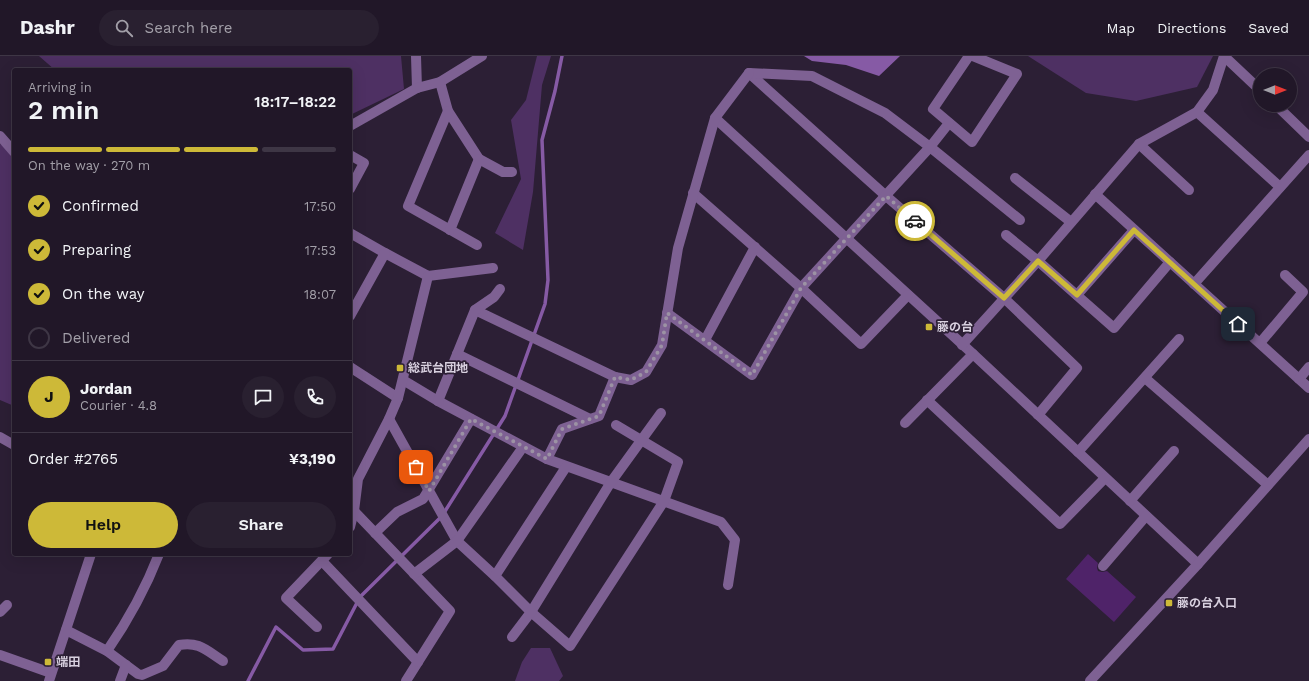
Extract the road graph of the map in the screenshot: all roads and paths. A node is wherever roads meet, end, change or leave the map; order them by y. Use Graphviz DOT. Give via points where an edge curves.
graph roads {
  1 [pos="416,56"];
  2 [pos="482,56"];
  3 [pos="969,56"];
  4 [pos="973,56"];
  5 [pos="1224,56"];
  6 [pos="749,73"];
  7 [pos="440,82"];
  8 [pos="1253,83"];
  9 [pos="418,88"];
  10 [pos="448,111"];
  11 [pos="1197,112"];
  12 [pos="1283,112"];
  13 [pos="715,118"];
  14 [pos="949,123"];
  15 [pos="352,125"];
  16 [pos="0,136"];
  17 [pos="1309,137"];
  18 [pos="1138,144"];
  19 [pos="930,147"];
  20 [pos="12,150"];
  21 [pos="1309,155"];
  22 [pos="352,156"];
  23 [pos="479,159"];
  24 [pos="512,172"];
  25 [pos="1014,178"];
  26 [pos="352,185"];
  27 [pos="1280,187"];
  28 [pos="1189,190"];
  29 [pos="693,193"];
  30 [pos="1094,194"];
  31 [pos="886,196"];
  32 [pos="1020,220"];
  33 [pos="1070,222"];
  34 [pos="450,230"];
  35 [pos="1134,230"];
  36 [pos="352,234"];
  37 [pos="1006,235"];
  38 [pos="846,238"];
  39 [pos="477,245"];
  40 [pos="755,247"];
  41 [pos="385,253"];
  42 [pos="1038,261"];
  43 [pos="1170,262"];
  44 [pos="493,268"];
  45 [pos="1285,275"];
  46 [pos="428,276"];
  47 [pos="1194,284"];
  48 [pos="801,288"];
  49 [pos="500,289"];
  50 [pos="908,295"];
  51 [pos="1077,295"];
  52 [pos="1004,298"];
  53 [pos="475,310"];
  54 [pos="352,312"];
  55 [pos="667,313"];
  56 [pos="1179,339"];
  57 [pos="705,340"];
  58 [pos="1260,343"];
  59 [pos="962,344"];
  60 [pos="457,354"];
  61 [pos="973,354"];
  62 [pos="1309,367"];
  63 [pos="352,368"];
  64 [pos="615,377"];
  65 [pos="1144,378"];
  66 [pos="1299,379"];
  67 [pos="403,380"];
  68 [pos="1309,388"];
  69 [pos="398,398"];
  70 [pos="927,400"];
  71 [pos="438,401"];
  72 [pos="661,413"];
  73 [pos="1038,415"];
  74 [pos="389,419"];
  75 [pos="471,419"];
  76 [pos="590,419"];
  77 [pos="905,423"];
  78 [pos="616,425"];
  79 [pos="0,437"];
  80 [pos="1309,439"];
  81 [pos="640,440"];
  82 [pos="12,444"];
  83 [pos="523,447"];
  84 [pos="1174,451"];
  85 [pos="1078,452"];
  86 [pos="547,459"];
  87 [pos="566,467"];
  88 [pos="1105,478"];
  89 [pos="611,482"];
  90 [pos="1268,485"];
  91 [pos="429,491"];
  92 [pos="664,501"];
  93 [pos="1130,501"];
  94 [pos="354,511"];
  95 [pos="1146,516"];
  96 [pos="352,519"];
  97 [pos="375,533"];
  98 [pos="457,541"];
  99 [pos="90,556"];
  100 [pos="158,556"];
  101 [pos="325,558"];
  102 [pos="1198,564"];
  103 [pos="1104,566"];
  104 [pos="414,574"];
  105 [pos="495,576"];
  106 [pos="728,585"];
  107 [pos="531,612"];
  108 [pos="317,627"];
  109 [pos="66,630"];
  110 [pos="512,638"];
  111 [pos="107,651"];
  112 [pos="0,655"];
  113 [pos="223,661"];
  114 [pos="418,662"];
  115 [pos="126,665"];
  116 [pos="50,677"];
  117 [pos="120,681"];
  118 [pos="406,681"];
  119 [pos="1090,681"];
  1 -- 9 [label="street"];
  2 -- 7 [label="street"];
  3 -- 14 [label="street" via="933,109"];
  4 -- 14 [label="street" via="1017,74 972,142"];
  5 -- 8 [label="street"];
  5 -- 11 [label="street" via="1214,90"];
  6 -- 13 [label="street"];
  6 -- 19 [label="street" via="812,76 885,113"];
  6 -- 31 [label="street"];
  7 -- 9 [label="street"];
  7 -- 10 [label="street"];
  9 -- 15 [label="street"];
  10 -- 23 [label="street"];
  10 -- 34 [label="street" via="408,206"];
  11 -- 18 [label="street"];
  11 -- 27 [label="street"];
  12 -- 17 [label="street"];
  13 -- 29 [label="street"];
  13 -- 38 [label="street"];
  14 -- 19 [label="street"];
  16 -- 20 [label="street"];
  18 -- 28 [label="street"];
  18 -- 30 [label="street"];
  19 -- 31 [label="street"];
  19 -- 32 [label="street"];
  21 -- 27 [label="street"];
  22 -- 26 [label="street" via="364,163"];
  23 -- 24 [label="street" via="503,172"];
  23 -- 34 [label="street"];
  25 -- 33 [label="street"];
  27 -- 47 [label="street"];
  29 -- 40 [label="street"];
  29 -- 55 [label="street" via="678,248"];
  30 -- 33 [label="street"];
  30 -- 35 [label="street"];
  31 -- 38 [label="street"];
  31 -- 52 [label="street"];
  33 -- 42 [label="street"];
  34 -- 39 [label="street"];
  35 -- 43 [label="street"];
  35 -- 51 [label="street"];
  36 -- 41 [label="street"];
  37 -- 42 [label="street"];
  38 -- 48 [label="street"];
  38 -- 50 [label="street"];
  40 -- 48 [label="street"];
  40 -- 57 [label="street"];
  41 -- 46 [label="street"];
  41 -- 54 [label="street"];
  42 -- 51 [label="street"];
  42 -- 52 [label="street"];
  43 -- 47 [label="street"];
  43 -- 51 [label="street" via="1114,328"];
  44 -- 46 [label="street"];
  45 -- 58 [label="street" via="1303,292"];
  46 -- 67 [label="street"];
  47 -- 58 [label="street"];
  48 -- 50 [label="street" via="861,344"];
  48 -- 57 [label="street" via="752,375"];
  49 -- 53 [label="street" via="494,297"];
  50 -- 59 [label="street"];
  52 -- 59 [label="street"];
  52 -- 73 [label="street" via="1077,368"];
  53 -- 60 [label="street"];
  53 -- 64 [label="street"];
  55 -- 57 [label="street"];
  55 -- 64 [label="street" via="662,345 646,372 631,380"];
  56 -- 65 [label="street"];
  58 -- 66 [label="street"];
  59 -- 61 [label="street"];
  60 -- 71 [label="street"];
  60 -- 76 [label="street"];
  61 -- 70 [label="street"];
  61 -- 73 [label="street"];
  62 -- 66 [label="street"];
  63 -- 69 [label="street"];
  64 -- 76 [label="street" via="599,416"];
  65 -- 85 [label="street"];
  65 -- 90 [label="street"];
  66 -- 68 [label="street"];
  67 -- 69 [label="street"];
  67 -- 71 [label="street"];
  69 -- 74 [label="street"];
  70 -- 77 [label="street"];
  70 -- 88 [label="street" via="1060,524"];
  71 -- 75 [label="street"];
  72 -- 81 [label="street"];
  73 -- 85 [label="street"];
  74 -- 91 [label="street"];
  74 -- 94 [label="street" via="358,479"];
  75 -- 83 [label="street"];
  75 -- 91 [label="street"];
  76 -- 86 [label="street" via="562,429"];
  78 -- 81 [label="street"];
  79 -- 82 [label="street"];
  80 -- 90 [label="street"];
  81 -- 89 [label="street"];
  81 -- 92 [label="street" via="678,462"];
  83 -- 86 [label="street"];
  83 -- 98 [label="street"];
  84 -- 93 [label="street"];
  85 -- 88 [label="street"];
  86 -- 87 [label="street"];
  87 -- 89 [label="street"];
  87 -- 105 [label="street"];
  88 -- 93 [label="street"];
  89 -- 92 [label="street"];
  89 -- 107 [label="street"];
  90 -- 102 [label="street"];
  91 -- 97 [label="street" via="424,499 397,512"];
  91 -- 98 [label="street"];
  92 -- 106 [label="street" via="721,522 735,540"];
  92 -- 107 [label="street" via="570,646"];
  93 -- 95 [label="street"];
  94 -- 96 [label="street"];
  94 -- 97 [label="street"];
  95 -- 102 [label="street"];
  95 -- 103 [label="street"];
  97 -- 104 [label="street"];
  98 -- 104 [label="street"];
  98 -- 105 [label="street"];
  99 -- 109 [label="street"];
  100 -- 111 [label="street" via="147,584 123,629"];
  101 -- 108 [label="street" via="286,598"];
  101 -- 114 [label="street"];
  102 -- 119 [label="street"];
  104 -- 114 [label="street" via="450,611"];
  105 -- 107 [label="street"];
  107 -- 110 [label="street"];
  109 -- 111 [label="street"];
  109 -- 116 [label="street"];
  111 -- 115 [label="street"];
  112 -- 116 [label="street"];
  113 -- 115 [label="street" via="196,644 186,643 179,645 163,666 142,675"];
  114 -- 118 [label="street"];
  115 -- 117 [label="street"];
}
